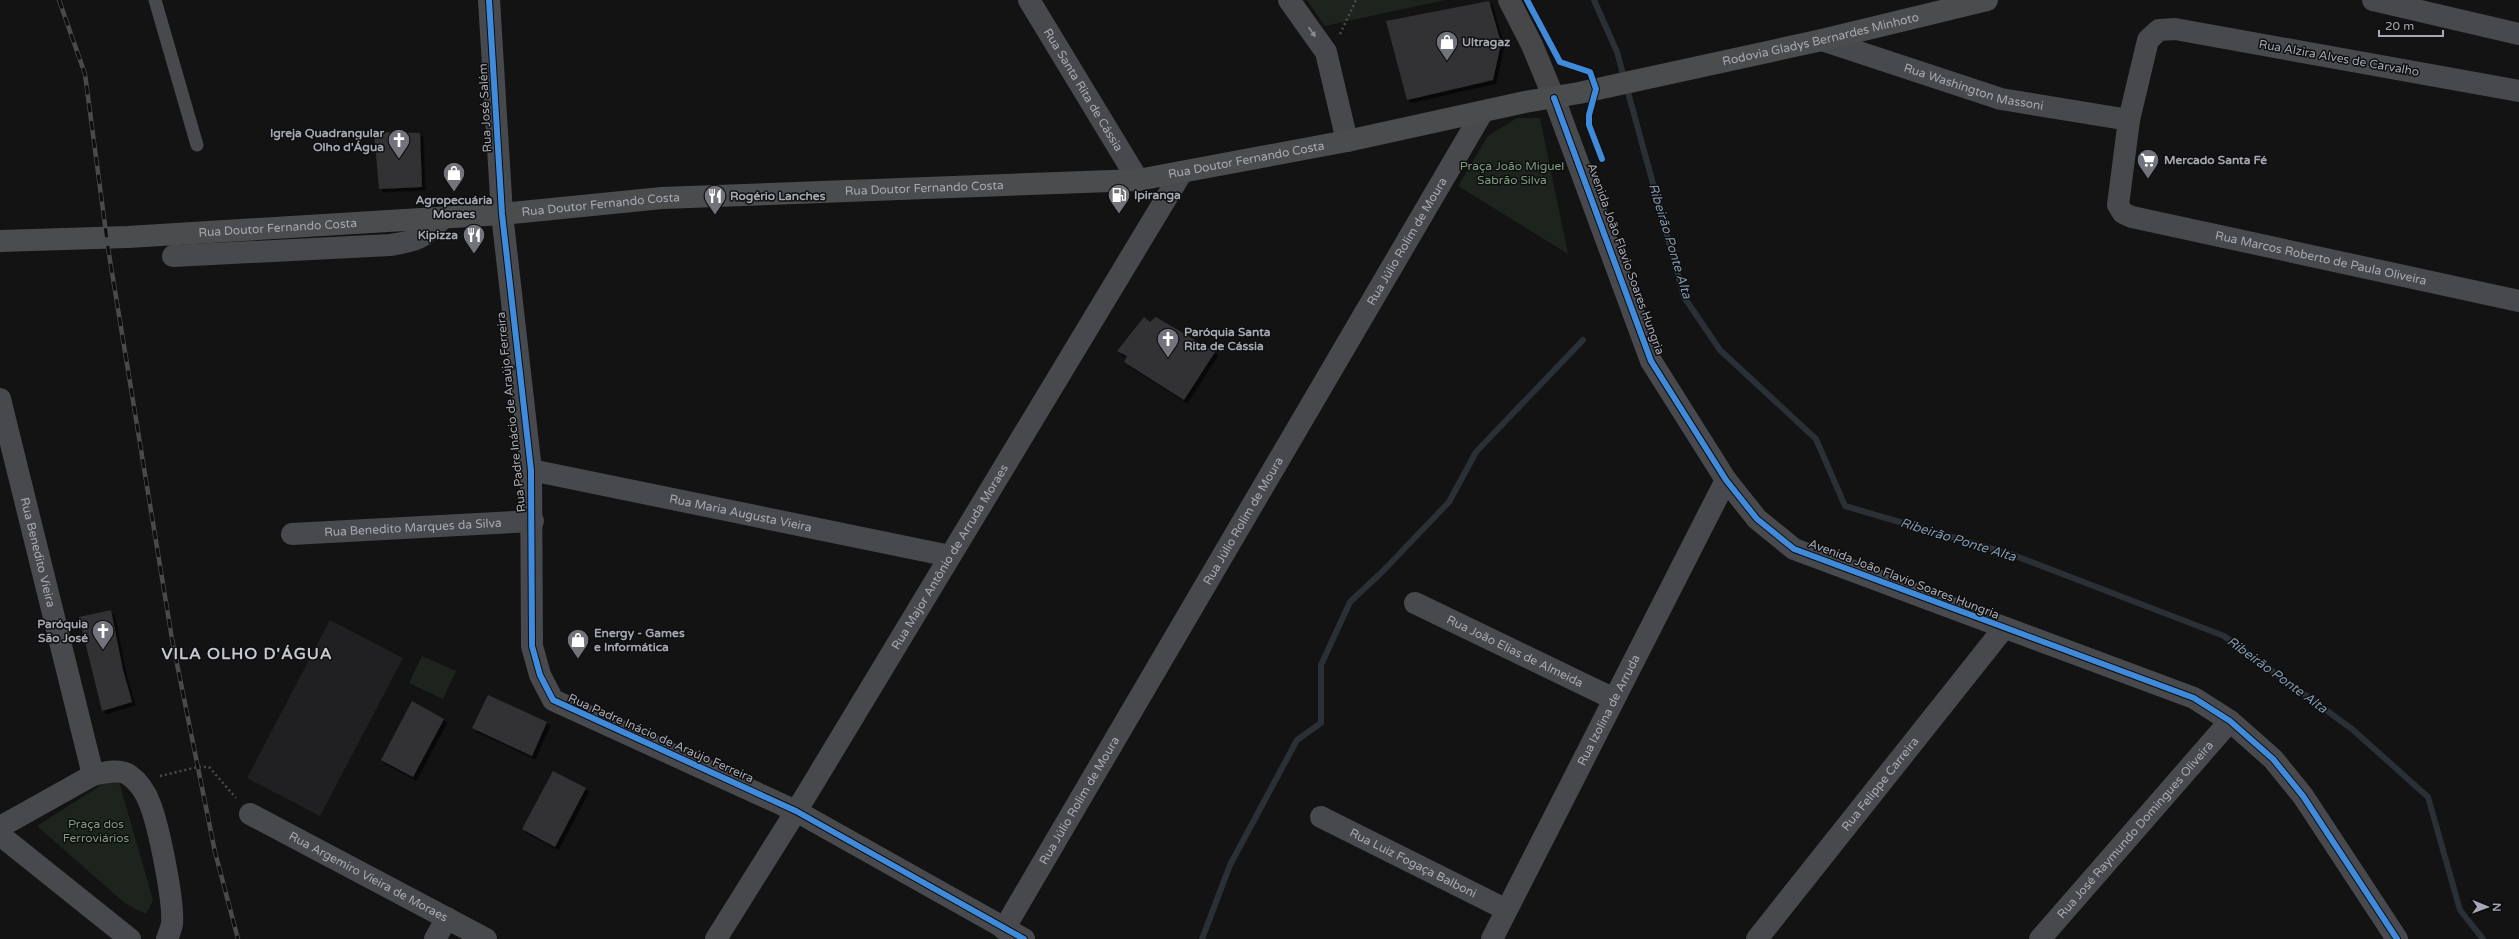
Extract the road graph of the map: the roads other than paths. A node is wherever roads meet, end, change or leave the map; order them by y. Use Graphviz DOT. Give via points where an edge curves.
graph roads {
  1 [pos="155,0"];
  2 [pos="489,0"];
  3 [pos="1029,0"];
  4 [pos="1290,0"];
  5 [pos="1509,0"];
  6 [pos="1987,0"];
  7 [pos="2372,0"];
  8 [pos="2519,34"];
  9 [pos="1822,40"];
  10 [pos="1601,88"];
  11 [pos="2519,91"];
  12 [pos="1554,98"];
  13 [pos="1482,113"];
  14 [pos="2129,120"];
  15 [pos="1347,141"];
  16 [pos="197,145"];
  17 [pos="1182,172"];
  18 [pos="1138,180"];
  19 [pos="502,214"];
  20 [pos="443,218"];
  21 [pos="0,241"];
  22 [pos="173,256"];
  23 [pos="2519,301"];
  24 [pos="0,399"];
  25 [pos="530,470"];
  26 [pos="1726,480"];
  27 [pos="533,521"];
  28 [pos="292,534"];
  29 [pos="950,556"];
  30 [pos="1415,603"];
  31 [pos="2004,628"];
  32 [pos="1614,698"];
  33 [pos="2230,721"];
  34 [pos="93,775"];
  35 [pos="796,811"];
  36 [pos="250,814"];
  37 [pos="1321,817"];
  38 [pos="0,827"];
  39 [pos="0,835"];
  40 [pos="1505,909"];
  41 [pos="447,918"];
  42 [pos="1004,929"];
  43 [pos="1767,935"];
  44 [pos="130,939"];
  45 [pos="167,939"];
  46 [pos="435,939"];
  47 [pos="486,939"];
  48 [pos="716,939"];
  49 [pos="1024,939"];
  50 [pos="1492,939"];
  51 [pos="2040,939"];
  52 [pos="2397,939"];
  1 -- 16 [label="lane"];
  2 -- 19 [label="street, Rua José Salém"];
  3 -- 18 [label="street, Rua Santa Rita de Cássia"];
  4 -- 15 [label="street, one-way" via="1326,52"];
  5 -- 12 [label="main road" via="1532,45"];
  6 -- 9 [label="main road, Rodovia Gladys Bernardes Minhoto"];
  7 -- 8 [label="street"];
  9 -- 10 [label="main road, Rodovia Gladys Bernardes Minhoto"];
  9 -- 14 [label="street, Rua Washington Massoni" via="2001,99"];
  10 -- 12 [label="main road, Rua Doutor Fernando Costa"];
  11 -- 14 [label="street, Rua Alzira Alves de Carvalho" via="2175,29 2159,30 2148,40"];
  12 -- 13 [label="main road, Rua Doutor Fernando Costa"];
  12 -- 26 [label="street, Avenida João Flavio Soares Hungria" via="1651,361"];
  13 -- 15 [label="main road, Rua Doutor Fernando Costa"];
  13 -- 42 [label="street, Rua Júlio Rolim de Moura"];
  14 -- 23 [label="street, Rua Marcos Roberto de Paula Oliveira" via="2118,205 2123,213"];
  15 -- 17 [label="main road, Rua Doutor Fernando Costa"];
  17 -- 18 [label="main road, Rua Doutor Fernando Costa"];
  17 -- 29 [label="street, Rua Major Antônio de Arruda Moraes"];
  18 -- 19 [label="main road, Rua Doutor Fernando Costa" via="662,198"];
  19 -- 20 [label="main road, Rua Doutor Fernando Costa"];
  19 -- 25 [label="street, Rua Padre Inácio de Araújo Ferreira"];
  20 -- 21 [label="main road, Rua Doutor Fernando Costa"];
  20 -- 22 [label="street" via="428,235 409,242"];
  24 -- 34 [label="street, Rua Benedito Vieira"];
  25 -- 27 [label="street, Rua Padre Inácio de Araújo Ferreira"];
  25 -- 29 [label="street, Rua Maria Augusta Vieira"];
  26 -- 31 [label="street, Avenida João Flavio Soares Hungria" via="1757,519 1794,549"];
  26 -- 32 [label="street, Rua Izolina de Arruda"];
  27 -- 28 [label="street, Rua Benedito Marques da Silva"];
  27 -- 35 [label="street, Rua Padre Inácio de Araújo Ferreira" via="532,646 540,675 553,700"];
  29 -- 35 [label="street, Rua Major Antônio de Arruda Moraes"];
  30 -- 32 [label="street, Rua João Elias de Almeida"];
  31 -- 33 [label="street, Avenida João Flavio Soares Hungria" via="2194,698"];
  31 -- 43 [label="street, Rua Felippe Carreira"];
  32 -- 40 [label="street, Rua Izolina de Arruda"];
  33 -- 51 [label="street, Rua José Raymundo Domingues Oliveira"];
  33 -- 52 [label="street, Avenida João Flavio Soares Hungria" via="2273,759 2303,796"];
  34 -- 38 [label="street"];
  34 -- 45 [label="street" via="109,771 127,774 142,788 150,805 166,874 172,924"];
  35 -- 42 [label="street, Rua Padre Inácio de Araújo Ferreira"];
  35 -- 48 [label="street, Rua Major Antônio de Arruda Moraes"];
  36 -- 41 [label="street, Rua Argemiro Vieira de Moraes"];
  37 -- 40 [label="street, Rua Luiz Fogaça Balboni"];
  39 -- 44 [label="street"];
  40 -- 50 [label="street, Rua Izolina de Arruda"];
  41 -- 46 [label="street"];
  41 -- 47 [label="street, Rua Argemiro Vieira de Moraes"];
  42 -- 49 [label="street, Rua Padre Inácio de Araújo Ferreira"];
}
